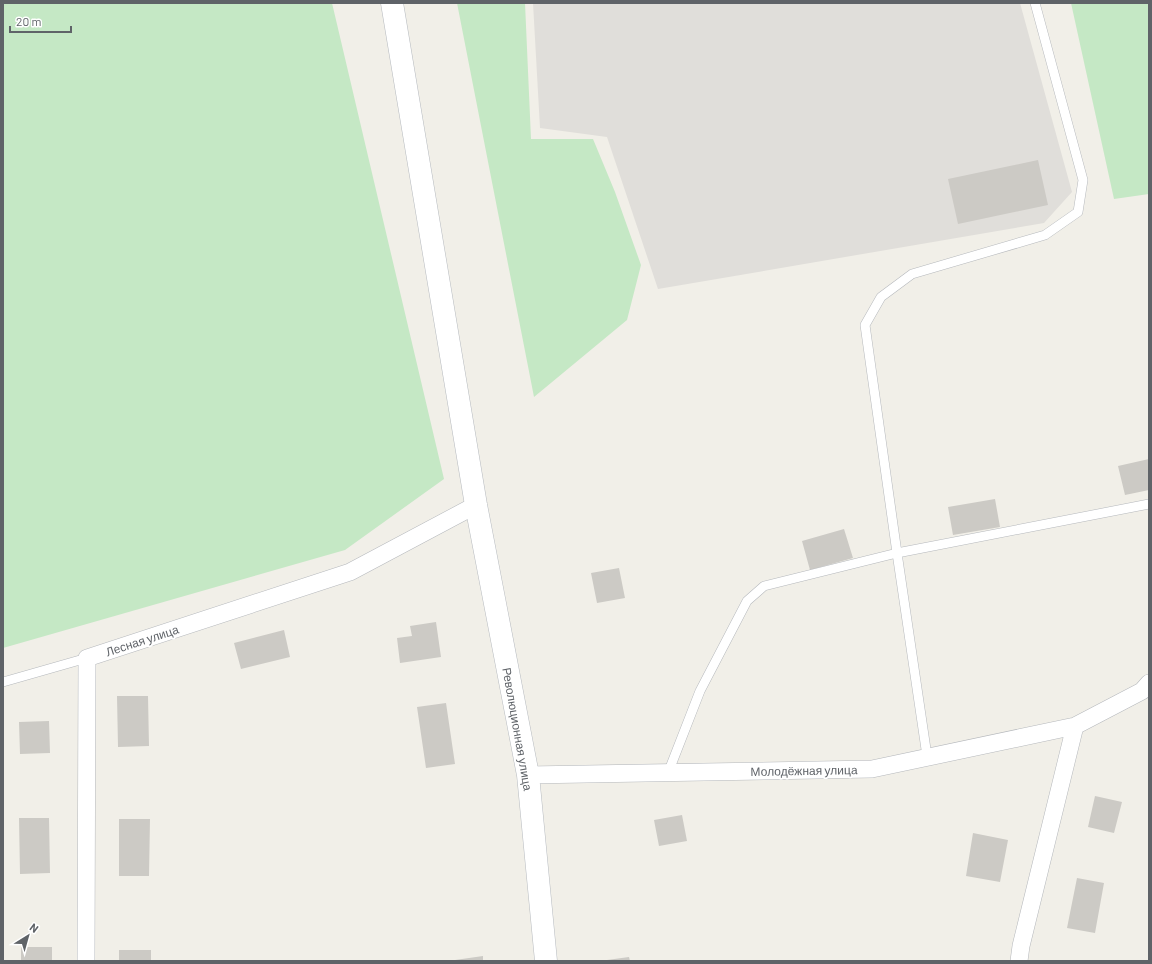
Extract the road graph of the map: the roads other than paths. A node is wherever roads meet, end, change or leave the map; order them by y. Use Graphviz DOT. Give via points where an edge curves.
graph roads {
  1 [pos="392,3"];
  2 [pos="1035,3"];
  3 [pos="475,502"];
  4 [pos="1149,504"];
  5 [pos="897,553"];
  6 [pos="87,658"];
  7 [pos="3,682"];
  8 [pos="1149,683"];
  9 [pos="1075,726"];
  10 [pos="927,756"];
  11 [pos="668,773"];
  12 [pos="528,775"];
  13 [pos="86,961"];
  14 [pos="546,961"];
  15 [pos="1019,961"];
  1 -- 3 [label="street, Революционная улица"];
  2 -- 5 [label="lane" via="1083,180 1078,212 1045,234 912,274 881,297 865,325"];
  3 -- 6 [label="street, Лесная улица" via="350,572"];
  3 -- 12 [label="street, Революционная улица"];
  4 -- 5 [label="lane"];
  5 -- 10 [label="lane"];
  5 -- 11 [label="lane" via="764,586 747,601 700,690"];
  6 -- 7 [label="lane"];
  6 -- 13 [label="street"];
  8 -- 9 [label="street, Молодёжная улица" via="1142,691"];
  9 -- 10 [label="street, Молодёжная улица"];
  9 -- 15 [label="street"];
  10 -- 11 [label="street, Молодёжная улица" via="872,769"];
  11 -- 12 [label="street, Молодёжная улица"];
  12 -- 14 [label="street, Революционная улица"];
}
